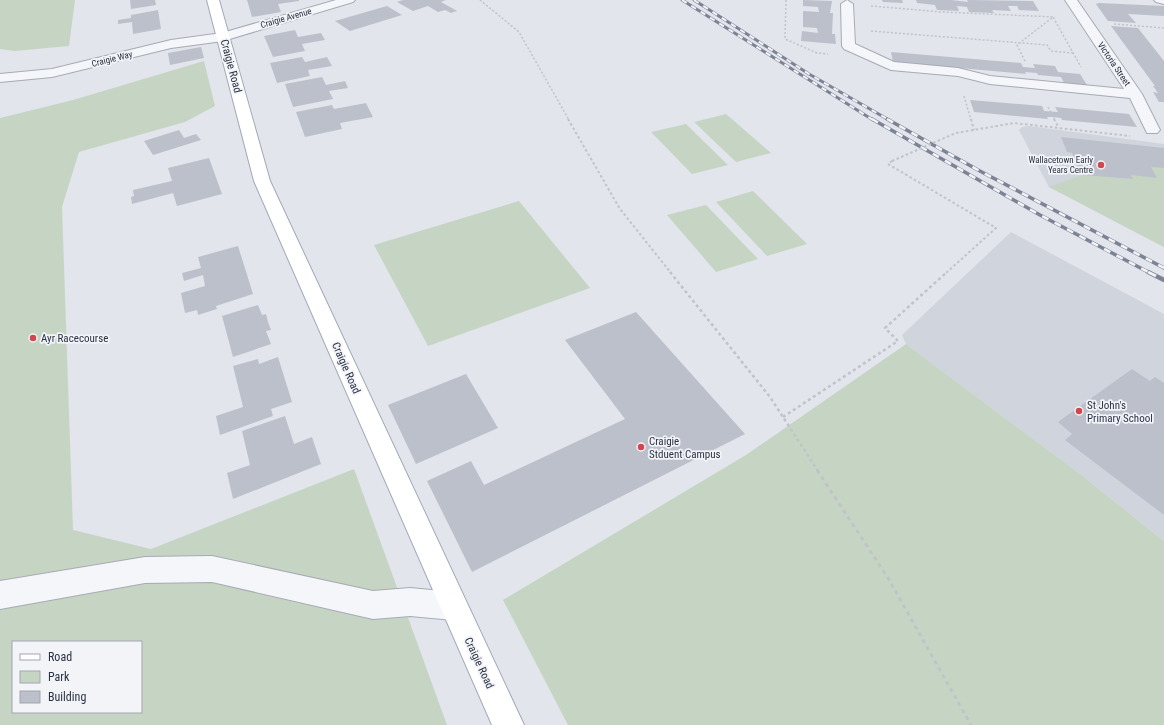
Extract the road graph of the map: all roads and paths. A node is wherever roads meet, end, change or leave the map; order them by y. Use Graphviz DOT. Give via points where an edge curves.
graph roads {
  1 [pos="213,0"];
  2 [pos="348,0"];
  3 [pos="480,0"];
  4 [pos="786,0"];
  5 [pos="1071,0"];
  6 [pos="1160,0"];
  7 [pos="1164,0"];
  8 [pos="847,4"];
  9 [pos="1053,17"];
  10 [pos="848,29"];
  11 [pos="223,37"];
  12 [pos="1073,53"];
  13 [pos="872,57"];
  14 [pos="958,72"];
  15 [pos="0,78"];
  16 [pos="1135,94"];
  17 [pos="974,130"];
  18 [pos="1152,130"];
  19 [pos="783,417"];
  20 [pos="0,595"];
  21 [pos="453,606"];
  22 [pos="508,725"];
  23 [pos="970,725"];
  1 -- 11 [label="main road, Craigie Road"];
  2 -- 11 [label="street, Craigie Avenue"];
  3 -- 19 [label="path" via="519,32 620,209 770,397"];
  4 -- 13 [label="path" via="784,39 817,53"];
  5 -- 16 [label="street, Victoria Street"];
  6 -- 7 [label="street"];
  8 -- 9 [label="path" via="942,12"];
  8 -- 10 [label="street"];
  10 -- 12 [label="path" via="1047,45 1051,51"];
  10 -- 13 [label="street" via="849,46"];
  11 -- 15 [label="street, Craigie Way" via="171,44 52,73"];
  11 -- 21 [label="main road, Craigie Road" via="262,181"];
  13 -- 14 [label="street" via="891,66"];
  14 -- 16 [label="street" via="990,80"];
  14 -- 17 [label="path"];
  16 -- 18 [label="street, Victoria Street"];
  17 -- 18 [label="path" via="1014,123 1153,139"];
  17 -- 19 [label="path, bridge" via="956,133 888,164 996,228 885,328 898,341"];
  19 -- 23 [label="path" via="888,578"];
  20 -- 21 [label="street" via="145,570 212,569 373,605 410,602"];
  21 -- 22 [label="main road, Craigie Road"];
}
